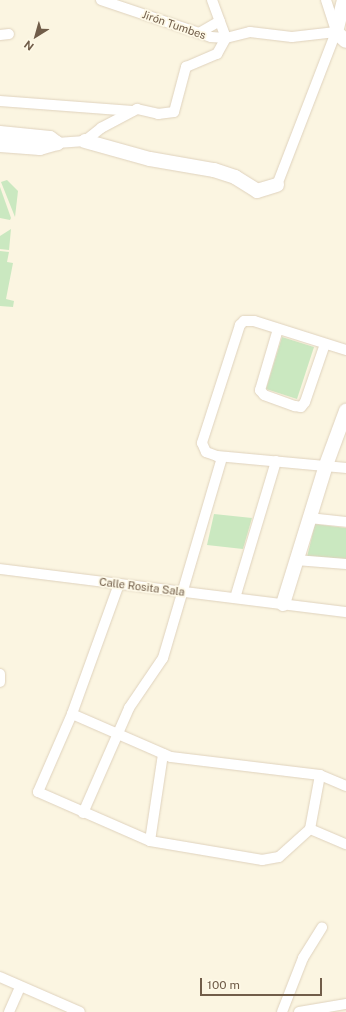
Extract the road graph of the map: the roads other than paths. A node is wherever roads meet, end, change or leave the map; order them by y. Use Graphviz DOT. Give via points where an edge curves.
graph roads {
  1 [pos="101,0"];
  2 [pos="212,0"];
  3 [pos="326,0"];
  4 [pos="344,0"];
  5 [pos="220,21"];
  6 [pos="199,33"];
  7 [pos="341,36"];
  8 [pos="226,38"];
  9 [pos="0,101"];
  10 [pos="133,111"];
  11 [pos="0,134"];
  12 [pos="85,141"];
  13 [pos="57,144"];
  14 [pos="0,145"];
  15 [pos="277,185"];
  16 [pos="278,329"];
  17 [pos="325,344"];
  18 [pos="346,350"];
  19 [pos="346,411"];
  20 [pos="222,457"];
  21 [pos="276,461"];
  22 [pos="326,466"];
  23 [pos="346,468"];
  24 [pos="309,518"];
  25 [pos="346,522"];
  26 [pos="296,560"];
  27 [pos="346,564"];
  28 [pos="0,569"];
  29 [pos="120,584"];
  30 [pos="184,592"];
  31 [pos="235,598"];
  32 [pos="283,604"];
  33 [pos="346,612"];
  34 [pos="0,674"];
  35 [pos="0,682"];
  36 [pos="72,714"];
  37 [pos="116,733"];
  38 [pos="163,754"];
  39 [pos="320,775"];
  40 [pos="346,786"];
  41 [pos="83,813"];
  42 [pos="310,829"];
  43 [pos="150,841"];
  44 [pos="346,844"];
  45 [pos="322,927"];
  46 [pos="0,977"];
  47 [pos="20,987"];
  48 [pos="346,1004"];
  49 [pos="9,1012"];
  50 [pos="76,1012"];
  51 [pos="282,1012"];
  52 [pos="299,1012"];
  1 -- 6 [label="street, Jirón Tumbes"];
  2 -- 5 [label="street"];
  3 -- 7 [label="street"];
  4 -- 7 [label="street"];
  5 -- 6 [label="street"];
  5 -- 8 [label="street"];
  6 -- 8 [label="street, Jirón Tumbes"];
  7 -- 8 [label="street" via="292,37 250,32"];
  7 -- 15 [label="street"];
  8 -- 10 [label="street" via="217,54 186,67 174,112 158,114 141,108"];
  9 -- 10 [label="street"];
  10 -- 12 [label="street" via="101,128"];
  11 -- 13 [label="street" via="50,138"];
  12 -- 13 [label="street"];
  12 -- 15 [label="street" via="150,159 210,169 235,177 257,191"];
  13 -- 14 [label="street" via="40,148"];
  16 -- 17 [label="street"];
  16 -- 17 [label="street" via="260,390 264,395 295,406 301,407 305,402"];
  16 -- 20 [label="street" via="247,320 240,325 202,443 206,452"];
  17 -- 18 [label="street"];
  19 -- 22 [label="street"];
  20 -- 21 [label="street"];
  20 -- 30 [label="street"];
  21 -- 22 [label="street"];
  21 -- 31 [label="street"];
  22 -- 23 [label="street"];
  22 -- 24 [label="street"];
  24 -- 25 [label="street"];
  24 -- 26 [label="street"];
  26 -- 27 [label="street"];
  26 -- 32 [label="street"];
  28 -- 29 [label="street, Calle Rosita Sala"];
  29 -- 30 [label="street, Calle Rosita Sala"];
  29 -- 36 [label="street"];
  30 -- 31 [label="street, Calle Rosita Sala"];
  30 -- 37 [label="street" via="163,658 129,708"];
  31 -- 32 [label="street, Calle Rosita Sala"];
  32 -- 33 [label="street, Calle Rosita Sala"];
  34 -- 35 [label="street"];
  36 -- 37 [label="street"];
  36 -- 41 [label="street" via="38,792"];
  37 -- 38 [label="street"];
  37 -- 41 [label="street"];
  38 -- 39 [label="street"];
  38 -- 43 [label="street"];
  39 -- 40 [label="street"];
  39 -- 42 [label="street"];
  41 -- 43 [label="street"];
  42 -- 43 [label="street" via="279,857 262,860"];
  42 -- 44 [label="street"];
  45 -- 51 [label="street" via="303,958"];
  46 -- 47 [label="street"];
  47 -- 49 [label="street"];
  47 -- 50 [label="street"];
  48 -- 52 [label="street"];
}
